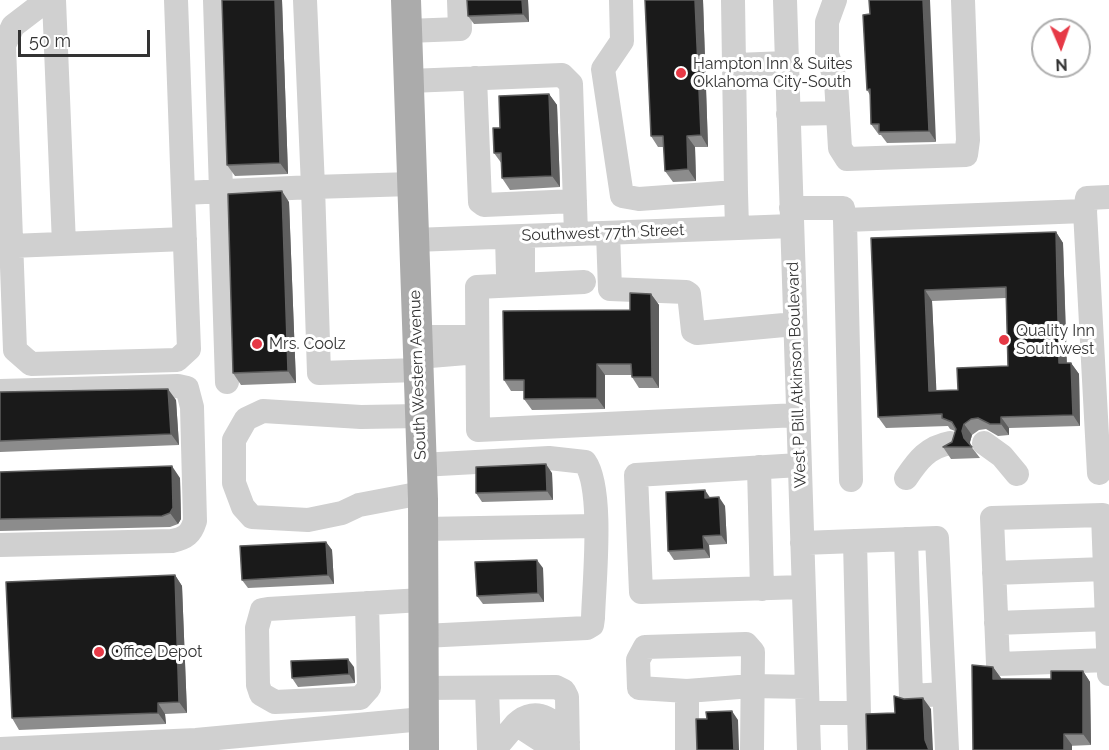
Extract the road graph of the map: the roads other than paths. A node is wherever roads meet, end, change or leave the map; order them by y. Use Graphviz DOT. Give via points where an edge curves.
graph roads {
  1 [pos="47,0"];
  2 [pos="54,0"];
  3 [pos="176,0"];
  4 [pos="215,0"];
  5 [pos="305,0"];
  6 [pos="406,0"];
  7 [pos="459,0"];
  8 [pos="621,0"];
  9 [pos="733,0"];
  10 [pos="785,0"];
  11 [pos="835,0"];
  12 [pos="963,0"];
  13 [pos="407,31"];
  14 [pos="787,63"];
  15 [pos="736,65"];
  16 [pos="475,78"];
  17 [pos="409,81"];
  18 [pos="838,113"];
  19 [pos="788,114"];
  20 [pos="412,184"];
  21 [pos="313,187"];
  22 [pos="222,191"];
  23 [pos="736,192"];
  24 [pos="183,193"];
  25 [pos="1109,197"];
  26 [pos="575,201"];
  27 [pos="1085,211"];
  28 [pos="791,217"];
  29 [pos="845,220"];
  30 [pos="737,228"];
  31 [pos="608,233"];
  32 [pos="576,234"];
  33 [pos="515,237"];
  34 [pos="184,239"];
  35 [pos="414,240"];
  36 [pos="64,244"];
  37 [pos="11,246"];
  38 [pos="584,282"];
  39 [pos="516,284"];
  40 [pos="795,324"];
  41 [pos="475,346"];
  42 [pos="418,355"];
  43 [pos="227,381"];
  44 [pos="0,391"];
  45 [pos="798,415"];
  46 [pos="420,416"];
  47 [pos="950,443"];
  48 [pos="984,443"];
  49 [pos="800,465"];
  50 [pos="759,467"];
  51 [pos="1099,473"];
  52 [pos="1017,474"];
  53 [pos="906,478"];
  54 [pos="422,479"];
  55 [pos="851,480"];
  56 [pos="595,526"];
  57 [pos="423,529"];
  58 [pos="906,539"];
  59 [pos="855,541"];
  60 [pos="802,543"];
  61 [pos="0,545"];
  62 [pos="1107,569"];
  63 [pos="994,573"];
  64 [pos="804,587"];
  65 [pos="762,588"];
  66 [pos="422,600"];
  67 [pos="367,603"];
  68 [pos="1108,619"];
  69 [pos="996,623"];
  70 [pos="423,636"];
  71 [pos="1108,660"];
  72 [pos="1109,674"];
  73 [pos="752,686"];
  74 [pos="807,687"];
  75 [pos="423,688"];
  76 [pos="487,688"];
  77 [pos="944,694"];
  78 [pos="686,700"];
  79 [pos="808,713"];
  80 [pos="859,713"];
  81 [pos="423,719"];
  82 [pos="196,745"];
  83 [pos="144,746"];
  84 [pos="101,747"];
  85 [pos="564,747"];
  86 [pos="61,748"];
  87 [pos="0,749"];
  88 [pos="25,749"];
  89 [pos="424,750"];
  90 [pos="489,750"];
  91 [pos="494,750"];
  92 [pos="687,750"];
  93 [pos="752,750"];
  94 [pos="809,750"];
  95 [pos="860,750"];
  96 [pos="947,750"];
  1 -- 37 [label="street" via="13,26 4,45"];
  2 -- 36 [label="street"];
  3 -- 24 [label="street"];
  4 -- 22 [label="street"];
  5 -- 21 [label="street"];
  6 -- 13 [label="main road, South Western Avenue"];
  7 -- 13 [label="street" via="460,29"];
  8 -- 23 [label="street" via="622,40 603,69 622,196 639,199"];
  9 -- 15 [label="street"];
  10 -- 14 [label="street, West P Bill Atkinson Boulevard"];
  11 -- 18 [label="street" via="827,22 826,47 836,81"];
  12 -- 18 [label="street" via="966,155 847,159 840,148"];
  13 -- 17 [label="main road, South Western Avenue"];
  14 -- 15 [label="street"];
  14 -- 19 [label="street, West P Bill Atkinson Boulevard"];
  15 -- 23 [label="street"];
  16 -- 17 [label="street"];
  16 -- 26 [label="street" via="562,75 572,84"];
  16 -- 26 [label="street" via="479,197 484,205"];
  17 -- 20 [label="main road, South Western Avenue"];
  18 -- 19 [label="street"];
  19 -- 28 [label="street, West P Bill Atkinson Boulevard"];
  20 -- 21 [label="street"];
  20 -- 35 [label="main road, South Western Avenue"];
  21 -- 22 [label="street"];
  21 -- 42 [label="street" via="319,373"];
  22 -- 24 [label="street"];
  22 -- 43 [label="street"];
  23 -- 30 [label="street"];
  24 -- 34 [label="street"];
  25 -- 27 [label="street" via="1087,198"];
  26 -- 32 [label="street"];
  27 -- 29 [label="street"];
  27 -- 51 [label="street"];
  28 -- 29 [label="street, Southwest 77th Street" via="843,208"];
  28 -- 30 [label="street, Southwest 77th Street"];
  28 -- 40 [label="street, West P Bill Atkinson Boulevard"];
  29 -- 55 [label="street"];
  30 -- 31 [label="street, Southwest 77th Street"];
  31 -- 32 [label="street, Southwest 77th Street"];
  31 -- 40 [label="street" via="610,288 686,292 693,330 697,333"];
  32 -- 33 [label="street, Southwest 77th Street"];
  33 -- 35 [label="street, Southwest 77th Street"];
  33 -- 39 [label="street" via="508,274"];
  34 -- 36 [label="street"];
  34 -- 37 [label="street" via="189,349 177,360 31,364 15,350"];
  35 -- 42 [label="main road, South Western Avenue"];
  36 -- 37 [label="street"];
  38 -- 39 [label="street"];
  39 -- 41 [label="street" via="477,287"];
  40 -- 45 [label="street, West P Bill Atkinson Boulevard"];
  41 -- 42 [label="street" via="466,353"];
  41 -- 45 [label="street" via="478,430"];
  42 -- 46 [label="main road, South Western Avenue"];
  44 -- 61 [label="street" via="187,388 192,407 195,520 191,533 172,541"];
  45 -- 49 [label="street, West P Bill Atkinson Boulevard"];
  46 -- 54 [label="main road, South Western Avenue"];
  46 -- 54 [label="street" via="263,411 246,419 234,440 234,483 243,507 252,517 308,520 342,513"];
  47 -- 53 [label="street" via="922,456"];
  48 -- 52 [label="street"];
  49 -- 50 [label="street"];
  49 -- 60 [label="street, West P Bill Atkinson Boulevard"];
  50 -- 65 [label="street"];
  50 -- 65 [label="street" via="636,475 641,592"];
  54 -- 56 [label="street" via="549,458 585,462 595,487"];
  54 -- 57 [label="main road, South Western Avenue"];
  56 -- 57 [label="street"];
  56 -- 70 [label="street" via="592,625"];
  57 -- 66 [label="main road, South Western Avenue"];
  58 -- 59 [label="street"];
  58 -- 77 [label="street" via="938,538"];
  58 -- 77 [label="street" via="911,696"];
  59 -- 60 [label="street"];
  59 -- 80 [label="street"];
  60 -- 64 [label="street, West P Bill Atkinson Boulevard"];
  62 -- 63 [label="street"];
  62 -- 63 [label="street" via="1103,515 992,518"];
  62 -- 68 [label="street"];
  63 -- 69 [label="street"];
  64 -- 65 [label="street"];
  64 -- 74 [label="street, West P Bill Atkinson Boulevard"];
  66 -- 67 [label="street"];
  66 -- 70 [label="main road, South Western Avenue"];
  67 -- 67 [label="street" via="262,610 257,628 261,694 275,702 360,699 369,688"];
  68 -- 69 [label="street"];
  68 -- 71 [label="street"];
  69 -- 71 [label="street" via="998,664"];
  70 -- 75 [label="main road, South Western Avenue"];
  71 -- 72 [label="street"];
  73 -- 74 [label="street"];
  73 -- 78 [label="street"];
  73 -- 78 [label="street" via="753,652 746,644 645,647 638,660 639,688"];
  73 -- 93 [label="street"];
  74 -- 79 [label="street, West P Bill Atkinson Boulevard"];
  75 -- 76 [label="street"];
  75 -- 81 [label="main road, South Western Avenue"];
  76 -- 85 [label="street" via="556,687 564,691"];
  76 -- 90 [label="street"];
  77 -- 96 [label="street"];
  78 -- 92 [label="street"];
  79 -- 80 [label="street"];
  79 -- 94 [label="street, West P Bill Atkinson Boulevard"];
  80 -- 95 [label="street"];
  81 -- 82 [label="street"];
  81 -- 89 [label="main road, South Western Avenue"];
  82 -- 83 [label="street"];
  83 -- 84 [label="street"];
  84 -- 86 [label="street"];
  85 -- 91 [label="street" via="558,725 550,718 530,717 516,724"];
  86 -- 88 [label="street"];
  87 -- 88 [label="street"];
}
